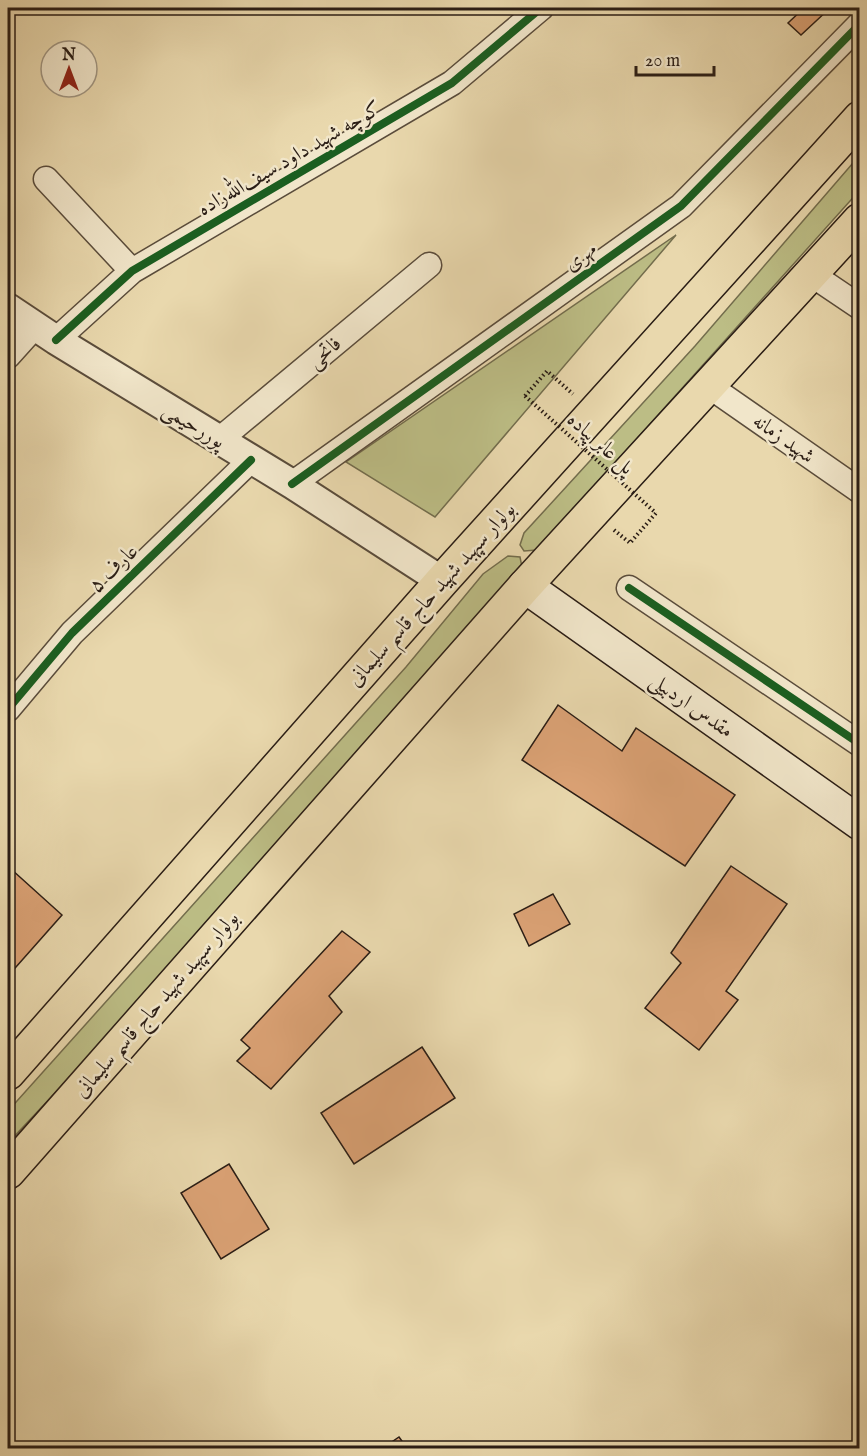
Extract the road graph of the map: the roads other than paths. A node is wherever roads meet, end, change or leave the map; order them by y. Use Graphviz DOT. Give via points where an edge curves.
graph roads {
  1 [pos="541,8"];
  2 [pos="860,24"];
  3 [pos="860,118"];
  4 [pos="46,178"];
  5 [pos="860,220"];
  6 [pos="429,265"];
  7 [pos="132,271"];
  8 [pos="811,274"];
  9 [pos="860,307"];
  10 [pos="8,308"];
  11 [pos="46,333"];
  12 [pos="8,356"];
  13 [pos="709,386"];
  14 [pos="219,440"];
  15 [pos="251,460"];
  16 [pos="292,484"];
  17 [pos="860,491"];
  18 [pos="442,581"];
  19 [pos="525,586"];
  20 [pos="629,588"];
  21 [pos="8,709"];
  22 [pos="860,744"];
  23 [pos="860,823"];
  24 [pos="8,1073"];
  25 [pos="8,1172"];
  1 -- 7 [label="street, کوچه شهید داود سیف‌الله‌زاده" via="452,83"];
  2 -- 16 [label="street, مهری" via="681,206"];
  3 -- 18 [label="main road, بولوار سپهبد شهید حاج قاسم سلیمانی"];
  4 -- 7 [label="street"];
  5 -- 8 [label="main road, بولوار سپهبد شهید حاج قاسم سلیمانی"];
  6 -- 14 [label="street, فاتحی"];
  7 -- 11 [label="street, کوچه شهید داود سیف‌الله‌زاده"];
  8 -- 9 [label="street"];
  8 -- 13 [label="main road, بولوار سپهبد شهید حاج قاسم سلیمانی"];
  10 -- 11 [label="street, پوررحیمی"];
  11 -- 12 [label="street, کوچه شهید داود سیف‌الله‌زاده"];
  11 -- 14 [label="street, پوررحیمی"];
  13 -- 17 [label="street, شهید زمانه"];
  13 -- 19 [label="main road, بولوار سپهبد شهید حاج قاسم سلیمانی"];
  14 -- 15 [label="street, پوررحیمی"];
  15 -- 16 [label="street, پوررحیمی"];
  15 -- 21 [label="street, عارف ۵" via="72,633"];
  16 -- 18 [label="street, پوررحیمی"];
  18 -- 24 [label="main road, بولوار سپهبد شهید حاج قاسم سلیمانی"];
  19 -- 23 [label="main road, مقدس اردبیلی"];
  19 -- 25 [label="main road, بولوار سپهبد شهید حاج قاسم سلیمانی"];
  20 -- 22 [label="street"];
}
